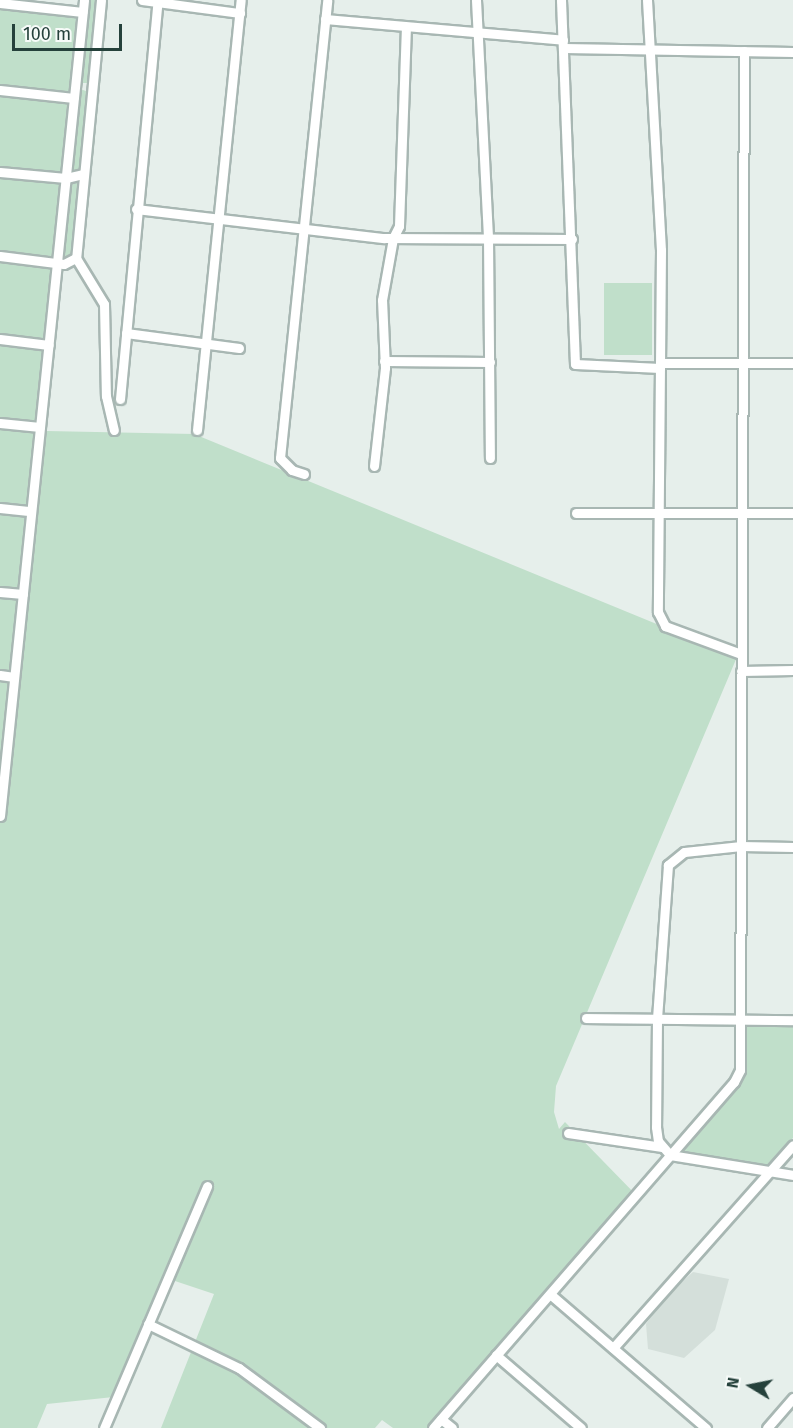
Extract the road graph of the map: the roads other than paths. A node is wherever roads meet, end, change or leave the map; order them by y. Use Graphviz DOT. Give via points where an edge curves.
graph roads {
  1 [pos="84,0"];
  2 [pos="101,0"];
  3 [pos="142,0"];
  4 [pos="158,0"];
  5 [pos="241,0"];
  6 [pos="327,0"];
  7 [pos="476,0"];
  8 [pos="561,0"];
  9 [pos="647,0"];
  10 [pos="0,3"];
  11 [pos="83,12"];
  12 [pos="240,13"];
  13 [pos="325,19"];
  14 [pos="406,28"];
  15 [pos="477,33"];
  16 [pos="563,44"];
  17 [pos="650,49"];
  18 [pos="744,51"];
  19 [pos="793,52"];
  20 [pos="0,90"];
  21 [pos="74,98"];
  22 [pos="0,171"];
  23 [pos="83,174"];
  24 [pos="66,178"];
  25 [pos="136,209"];
  26 [pos="219,219"];
  27 [pos="303,228"];
  28 [pos="393,238"];
  29 [pos="488,239"];
  30 [pos="572,240"];
  31 [pos="0,256"];
  32 [pos="76,258"];
  33 [pos="57,262"];
  34 [pos="126,333"];
  35 [pos="0,339"];
  36 [pos="207,343"];
  37 [pos="49,345"];
  38 [pos="239,348"];
  39 [pos="384,361"];
  40 [pos="490,362"];
  41 [pos="742,363"];
  42 [pos="793,363"];
  43 [pos="660,366"];
  44 [pos="120,399"];
  45 [pos="0,423"];
  46 [pos="40,427"];
  47 [pos="114,430"];
  48 [pos="197,430"];
  49 [pos="490,458"];
  50 [pos="374,466"];
  51 [pos="304,474"];
  52 [pos="0,508"];
  53 [pos="32,511"];
  54 [pos="659,512"];
  55 [pos="576,513"];
  56 [pos="742,513"];
  57 [pos="793,513"];
  58 [pos="0,592"];
  59 [pos="23,594"];
  60 [pos="741,654"];
  61 [pos="793,670"];
  62 [pos="741,671"];
  63 [pos="0,675"];
  64 [pos="14,677"];
  65 [pos="0,816"];
  66 [pos="741,846"];
  67 [pos="793,847"];
  68 [pos="586,1018"];
  69 [pos="657,1019"];
  70 [pos="742,1019"];
  71 [pos="793,1020"];
  72 [pos="568,1133"];
  73 [pos="793,1145"];
  74 [pos="662,1147"];
  75 [pos="670,1155"];
  76 [pos="770,1171"];
  77 [pos="793,1174"];
  78 [pos="207,1186"];
  79 [pos="550,1294"];
  80 [pos="148,1324"];
  81 [pos="613,1348"];
  82 [pos="496,1355"];
  83 [pos="793,1398"];
  84 [pos="441,1419"];
  85 [pos="104,1428"];
  86 [pos="320,1428"];
  87 [pos="433,1428"];
  88 [pos="452,1428"];
  89 [pos="581,1428"];
  90 [pos="705,1428"];
  91 [pos="767,1428"];
  1 -- 11 [label="street"];
  2 -- 23 [label="street"];
  3 -- 4 [label="street"];
  4 -- 12 [label="street"];
  4 -- 25 [label="street"];
  5 -- 12 [label="street"];
  6 -- 13 [label="street"];
  7 -- 15 [label="street"];
  8 -- 16 [label="street"];
  9 -- 17 [label="street"];
  10 -- 11 [label="street"];
  11 -- 21 [label="street"];
  12 -- 26 [label="street"];
  13 -- 14 [label="street"];
  13 -- 27 [label="street"];
  14 -- 15 [label="street"];
  14 -- 28 [label="street" via="399,226"];
  15 -- 16 [label="street"];
  15 -- 29 [label="street"];
  16 -- 17 [label="street"];
  16 -- 30 [label="street"];
  17 -- 18 [label="street"];
  17 -- 43 [label="street" via="661,250"];
  18 -- 19 [label="street"];
  18 -- 41 [label="street"];
  20 -- 21 [label="street"];
  21 -- 24 [label="street"];
  22 -- 24 [label="street"];
  23 -- 24 [label="street"];
  23 -- 32 [label="street"];
  24 -- 33 [label="street"];
  25 -- 26 [label="street"];
  25 -- 34 [label="street"];
  26 -- 27 [label="street"];
  26 -- 36 [label="street"];
  27 -- 28 [label="street"];
  27 -- 51 [label="street" via="280,458 291,470"];
  28 -- 29 [label="street"];
  28 -- 39 [label="street" via="382,300"];
  29 -- 30 [label="street"];
  29 -- 40 [label="street"];
  30 -- 43 [label="street" via="575,364"];
  31 -- 33 [label="street"];
  32 -- 33 [label="street" via="69,263"];
  32 -- 47 [label="street" via="78,267 104,303 106,396"];
  33 -- 37 [label="street"];
  34 -- 36 [label="street"];
  34 -- 44 [label="street"];
  35 -- 37 [label="street"];
  36 -- 38 [label="street"];
  36 -- 48 [label="street"];
  37 -- 46 [label="street"];
  39 -- 40 [label="street"];
  39 -- 50 [label="street"];
  40 -- 49 [label="street"];
  41 -- 42 [label="street"];
  41 -- 43 [label="street"];
  41 -- 56 [label="street"];
  43 -- 54 [label="street"];
  45 -- 46 [label="street"];
  46 -- 53 [label="street"];
  52 -- 53 [label="street"];
  53 -- 59 [label="street"];
  54 -- 55 [label="street"];
  54 -- 56 [label="street"];
  54 -- 60 [label="street" via="660,620 665,626"];
  56 -- 57 [label="street"];
  56 -- 60 [label="street"];
  58 -- 59 [label="street"];
  59 -- 64 [label="street"];
  60 -- 62 [label="street"];
  61 -- 62 [label="street"];
  62 -- 66 [label="street"];
  63 -- 64 [label="street"];
  64 -- 65 [label="street"];
  66 -- 67 [label="street"];
  66 -- 69 [label="street" via="684,852 668,865"];
  66 -- 70 [label="street"];
  68 -- 69 [label="street"];
  69 -- 70 [label="street"];
  69 -- 74 [label="street" via="656,1127"];
  70 -- 71 [label="street"];
  70 -- 75 [label="street" via="738,1077"];
  72 -- 74 [label="street"];
  73 -- 76 [label="street"];
  74 -- 75 [label="street"];
  75 -- 76 [label="street"];
  75 -- 79 [label="street"];
  76 -- 77 [label="street"];
  76 -- 81 [label="street"];
  78 -- 80 [label="street"];
  79 -- 81 [label="street"];
  79 -- 82 [label="street"];
  80 -- 85 [label="street"];
  80 -- 86 [label="street" via="239,1368"];
  81 -- 90 [label="street"];
  82 -- 84 [label="street"];
  82 -- 89 [label="street"];
  83 -- 91 [label="street"];
  84 -- 87 [label="street"];
  84 -- 88 [label="street"];
}
